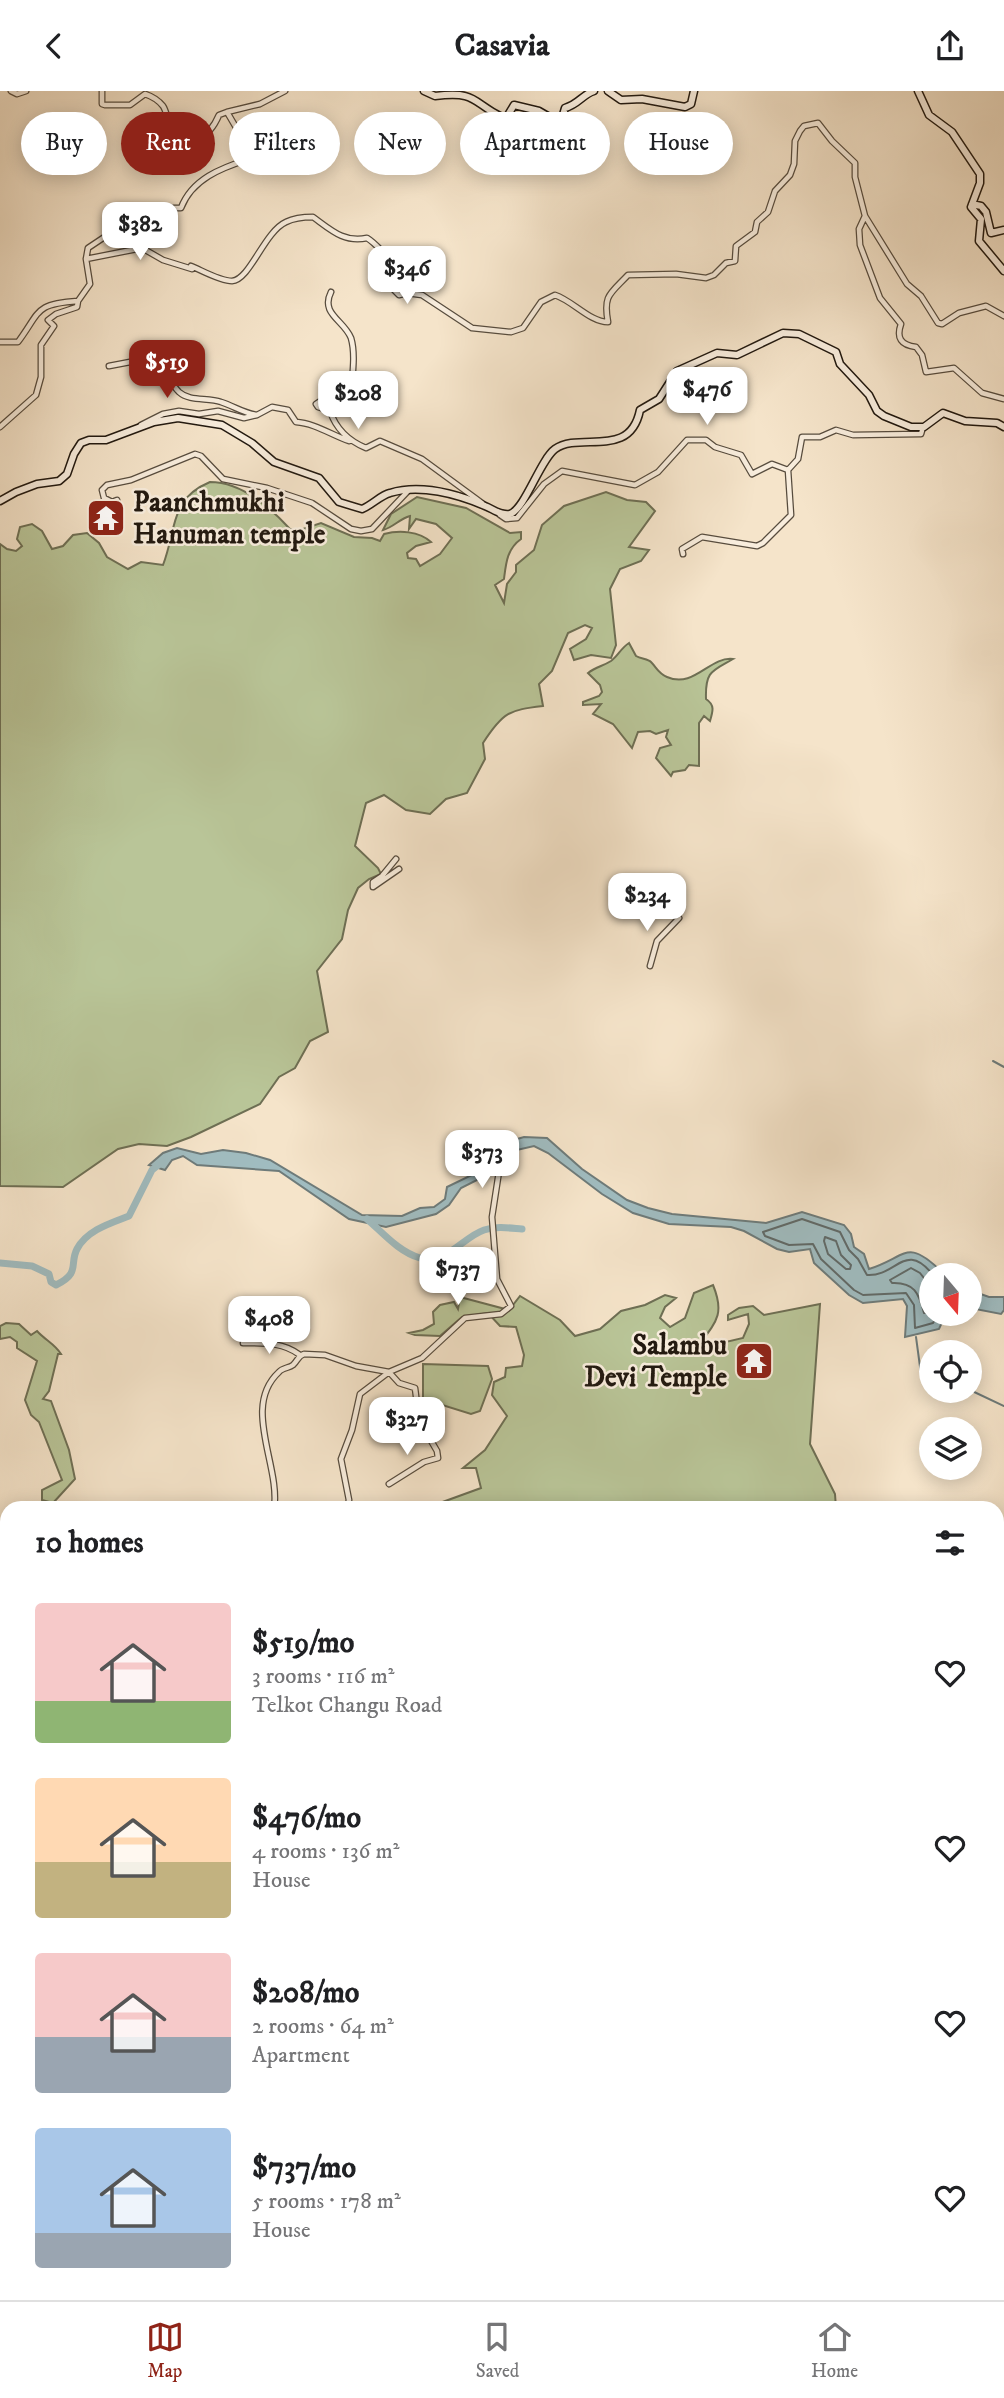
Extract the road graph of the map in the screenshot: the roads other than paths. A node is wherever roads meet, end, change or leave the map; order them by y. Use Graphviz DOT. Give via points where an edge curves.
graph roads {
  1 [pos="11,91"];
  2 [pos="26,91"];
  3 [pos="102,91"];
  4 [pos="285,91"];
  5 [pos="424,91"];
  6 [pos="594,91"];
  7 [pos="608,91"];
  8 [pos="694,91"];
  9 [pos="918,91"];
  10 [pos="227,112"];
  11 [pos="972,204"];
  12 [pos="865,216"];
  13 [pos="1004,230"];
  14 [pos="86,259"];
  15 [pos="1004,271"];
  16 [pos="331,292"];
  17 [pos="78,301"];
  18 [pos="1004,316"];
  19 [pos="0,342"];
  20 [pos="109,366"];
  21 [pos="1004,399"];
  22 [pos="257,415"];
  23 [pos="0,427"];
  24 [pos="924,427"];
  25 [pos="1004,427"];
  26 [pos="131,431"];
  27 [pos="350,441"];
  28 [pos="788,470"];
  29 [pos="408,491"];
  30 [pos="117,500"];
  31 [pos="0,501"];
  32 [pos="486,506"];
  33 [pos="497,513"];
  34 [pos="683,554"];
  35 [pos="396,859"];
  36 [pos="399,869"];
  37 [pos="679,918"];
  38 [pos="650,967"];
  39 [pos="505,1139"];
  40 [pos="243,1343"];
  41 [pos="300,1355"];
  42 [pos="389,1372"];
  43 [pos="388,1484"];
  44 [pos="274,1501"];
  45 [pos="349,1501"];
  1 -- 2 [label="street"];
  3 -- 10 [label="street" via="105,106 130,105 149,95 187,138 201,138 212,131 219,115"];
  4 -- 10 [label="street" via="260,104"];
  5 -- 6 [label="street" via="435,96 470,93 502,117 514,105 558,122 565,108"];
  7 -- 8 [label="street" via="621,100 685,107 691,104"];
  9 -- 11 [label="street" via="929,115 952,132 980,174"];
  10 -- 14 [label="street" via="251,153 249,159 200,181 181,208 157,208 121,226 88,248"];
  11 -- 13 [label="street" via="986,212 990,233"];
  11 -- 15 [label="street" via="981,219 979,241"];
  12 -- 14 [label="street" via="855,163 818,123 804,126 795,141 790,175 775,191 755,232 736,246 734,261 706,278 628,275 607,297 608,322 599,322 555,295 541,302 523,328 512,332 472,328 422,295 399,295 394,290 394,261 372,241 340,236 313,217 283,223 260,247 239,280 229,281 163,260 142,248"];
  12 -- 18 [label="street" via="907,284 938,323 986,306"];
  12 -- 21 [label="street" via="859,229 860,245 880,298 901,324 900,341 922,355 926,372 954,368 982,393"];
  14 -- 17 [label="street" via="90,284"];
  16 -- 27 [label="street" via="328,310 350,337 351,394 316,404 330,411"];
  17 -- 19 [label="street" via="40,308 18,342"];
  17 -- 23 [label="street" via="77,307 48,320 54,325 41,345 36,394"];
  20 -- 22 [label="street" via="148,355 167,370 187,397 220,401 239,412"];
  22 -- 26 [label="street" via="244,418 218,411 179,411"];
  22 -- 27 [label="street" via="279,408 296,422"];
  24 -- 25 [label="street" via="943,413"];
  24 -- 28 [label="street" via="921,433 853,435 836,430 820,437 802,437 798,459"];
  24 -- 33 [label="street" via="911,427 877,411 869,395 840,364 836,352 799,334 783,333 737,355 717,353 677,371 659,399 640,410 630,432 556,449 546,458 519,508 509,514"];
  26 -- 29 [label="street" via="178,418 222,425 274,462 319,478 339,502 362,509 388,493"];
  26 -- 31 [label="street" via="81,443 59,481"];
  27 -- 32 [label="street" via="366,449 380,441 422,459"];
  28 -- 33 [label="street" via="772,464 752,474 741,454 706,440 687,439 658,472 635,485 562,471 544,484 517,517 506,519"];
  28 -- 34 [label="street" via="791,515 763,543 751,546 702,537 682,549"];
  29 -- 30 [label="street" via="372,529 351,529 312,503 223,479 195,454 131,481 107,485 102,490 104,498"];
  29 -- 32 [label="street" via="435,490"];
  32 -- 33 [label="street"];
  35 -- 36 [label="street" via="373,887"];
  37 -- 38 [label="street" via="657,941"];
  39 -- 42 [label="street" via="492,1224 497,1279 510,1308 465,1318 422,1358"];
  40 -- 41 [label="street" via="276,1344"];
  41 -- 42 [label="street" via="325,1355"];
  41 -- 44 [label="street" via="292,1366 279,1371 265,1394 262,1424 271,1456"];
  42 -- 43 [label="street" via="399,1383 415,1388 419,1420 438,1458"];
  42 -- 45 [label="street" via="358,1397 341,1458"];
}
